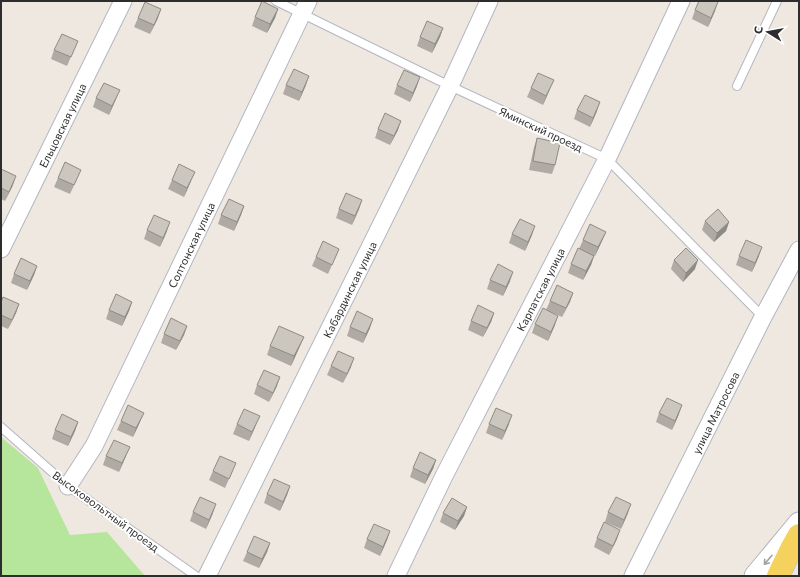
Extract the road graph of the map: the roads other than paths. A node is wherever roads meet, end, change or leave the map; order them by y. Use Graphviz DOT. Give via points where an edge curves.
graph roads {
  1 [pos="123,1"];
  2 [pos="276,1"];
  3 [pos="490,1"];
  4 [pos="682,1"];
  5 [pos="777,1"];
  6 [pos="305,8"];
  7 [pos="450,86"];
  8 [pos="737,86"];
  9 [pos="607,159"];
  10 [pos="1,249"];
  11 [pos="799,250"];
  12 [pos="763,317"];
  13 [pos="1,427"];
  14 [pos="68,486"];
  15 [pos="799,523"];
  16 [pos="799,535"];
  17 [pos="196,576"];
  18 [pos="207,576"];
  19 [pos="396,576"];
  20 [pos="632,576"];
  21 [pos="755,576"];
  22 [pos="778,576"];
  1 -- 10 [label="street, Ельцовская улица"];
  2 -- 6 [label="lane, Яминский проезд"];
  3 -- 7 [label="street, Кабардинская улица"];
  4 -- 9 [label="street, Карпатская улица"];
  5 -- 8 [label="lane"];
  6 -- 7 [label="lane, Яминский проезд"];
  6 -- 14 [label="street, Солтонская улица" via="94,446"];
  7 -- 9 [label="lane, Яминский проезд"];
  7 -- 18 [label="street, Кабардинская улица"];
  9 -- 12 [label="lane, Яминский проезд"];
  9 -- 19 [label="street, Карпатская улица" via="444,476"];
  11 -- 12 [label="street, улица Матросова"];
  12 -- 20 [label="street, улица Матросова"];
  13 -- 14 [label="lane, Высоковольтный проезд"];
  14 -- 17 [label="lane, Высоковольтный проезд"];
  15 -- 21 [label="street, one-way"];
  16 -- 22 [label="main road"];
}
